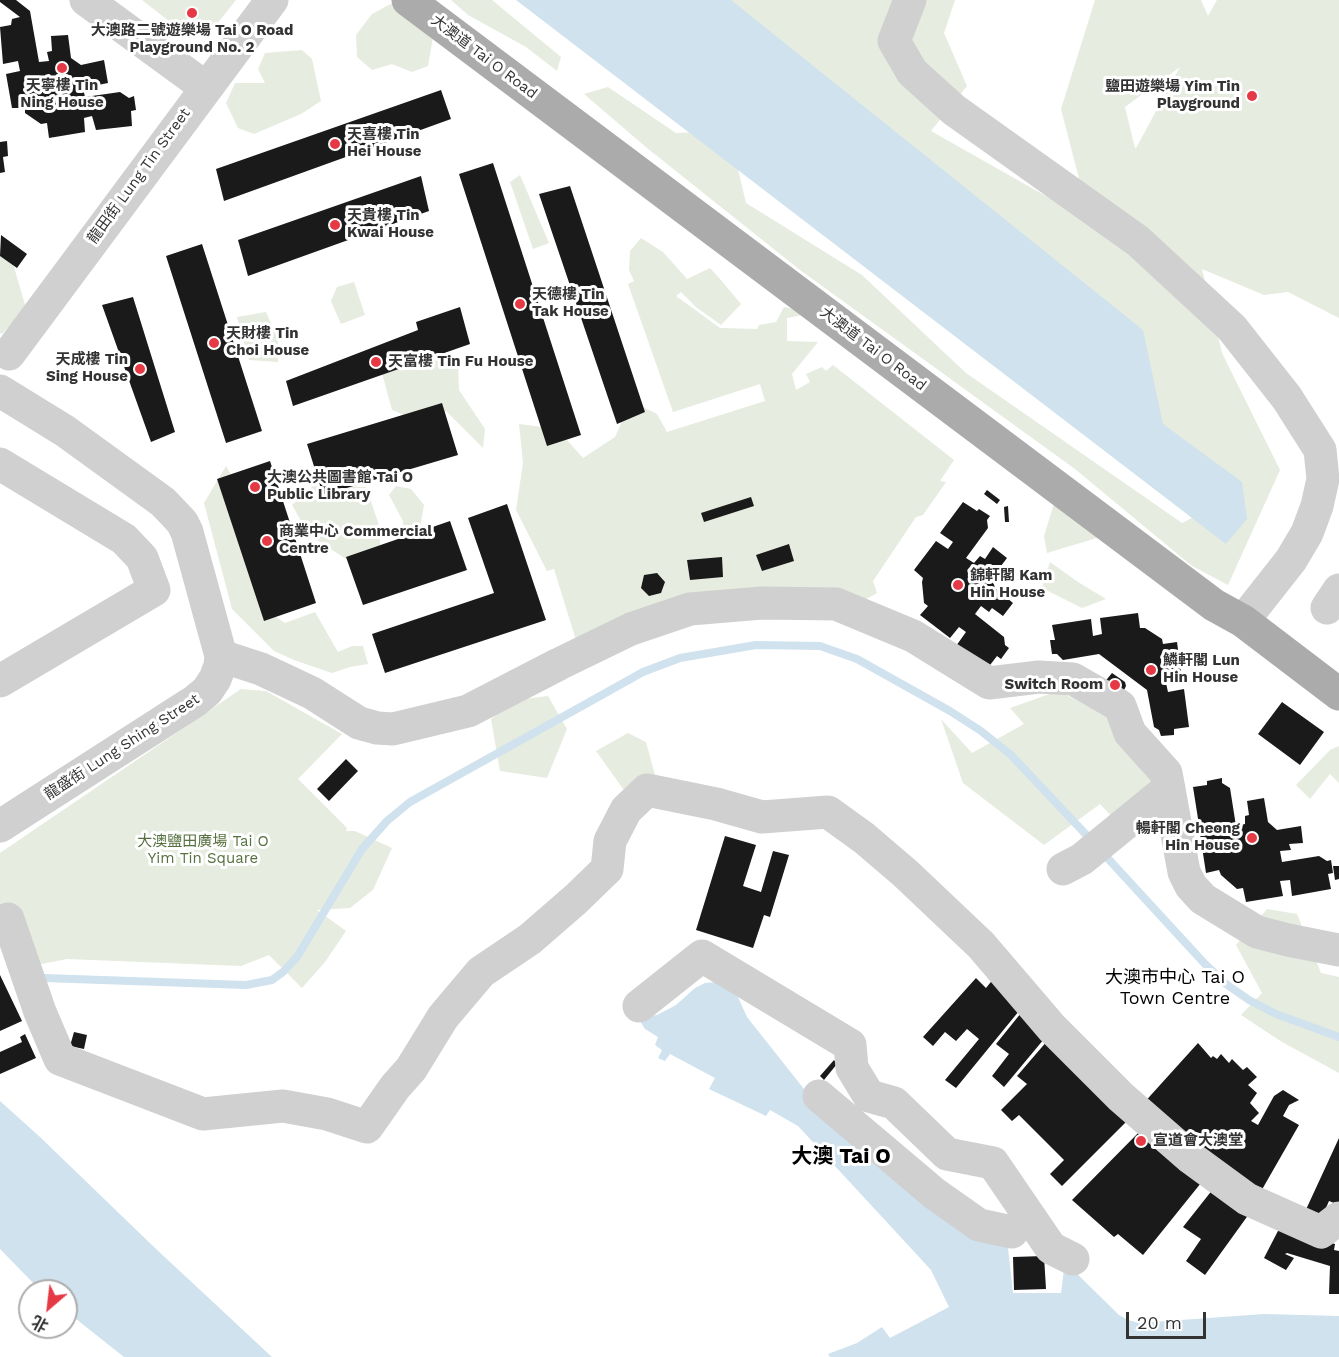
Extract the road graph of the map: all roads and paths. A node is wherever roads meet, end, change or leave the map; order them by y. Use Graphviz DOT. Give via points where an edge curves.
graph roads {
  1 [pos="86,0"];
  2 [pos="272,0"];
  3 [pos="408,0"];
  4 [pos="910,0"];
  5 [pos="205,87"];
  6 [pos="9,354"];
  7 [pos="0,391"];
  8 [pos="1330,450"];
  9 [pos="0,465"];
  10 [pos="1327,517"];
  11 [pos="1243,621"];
  12 [pos="221,656"];
  13 [pos="0,681"];
  14 [pos="1336,687"];
  15 [pos="1169,788"];
  16 [pos="0,826"];
  17 [pos="1073,864"];
  18 [pos="8,919"];
  19 [pos="1339,950"];
  20 [pos="639,1006"];
  21 [pos="819,1096"];
  22 [pos="869,1096"];
  23 [pos="852,1124"];
  24 [pos="967,1158"];
  25 [pos="935,1194"];
  26 [pos="1339,1218"];
  27 [pos="1012,1232"];
  28 [pos="1073,1259"];
  1 -- 5 [label="street"];
  2 -- 5 [label="street, 龍田街 Lung Tin Street"];
  3 -- 11 [label="main road, 大澳道 Tai O Road" via="1214,605"];
  4 -- 8 [label="street" via="894,41 912,72 954,110 1138,241 1232,328 1287,398 1320,450"];
  5 -- 6 [label="street, 龍田街 Lung Tin Street"];
  7 -- 12 [label="street" via="65,431 173,512 187,532"];
  8 -- 10 [label="street" via="1323,479"];
  9 -- 13 [label="street" via="123,539 142,558 154,590"];
  10 -- 11 [label="street" via="1307,533"];
  11 -- 14 [label="main road, 大澳道 Tai O Road"];
  12 -- 15 [label="street" via="261,669 312,693 359,723 393,729 468,711 631,629 690,609 762,603 836,604 913,636 989,683 1040,677 1073,679 1120,706 1130,734 1166,773"];
  12 -- 16 [label="street, 龍盛街 Lung Shing Street" via="215,679 195,701"];
  15 -- 17 [label="street"];
  15 -- 19 [label="street" via="1184,872 1203,899 1257,932"];
  18 -- 26 [label="street" via="60,1059 203,1114 283,1106 367,1127 411,1069 443,1017 481,972 530,939 606,869 610,841 626,810 647,790 762,817 828,813 897,866 981,945 1052,1028 1121,1097 1191,1158 1247,1199 1320,1232"];
  20 -- 22 [label="street" via="702,956 850,1045 852,1068"];
  21 -- 23 [label="street"];
  22 -- 23 [label="street"];
  22 -- 24 [label="street" via="894,1103 947,1154"];
  23 -- 25 [label="street"];
  24 -- 25 [label="street"];
  24 -- 28 [label="street" via="993,1163 1051,1248"];
  25 -- 27 [label="street" via="979,1225"];
}
